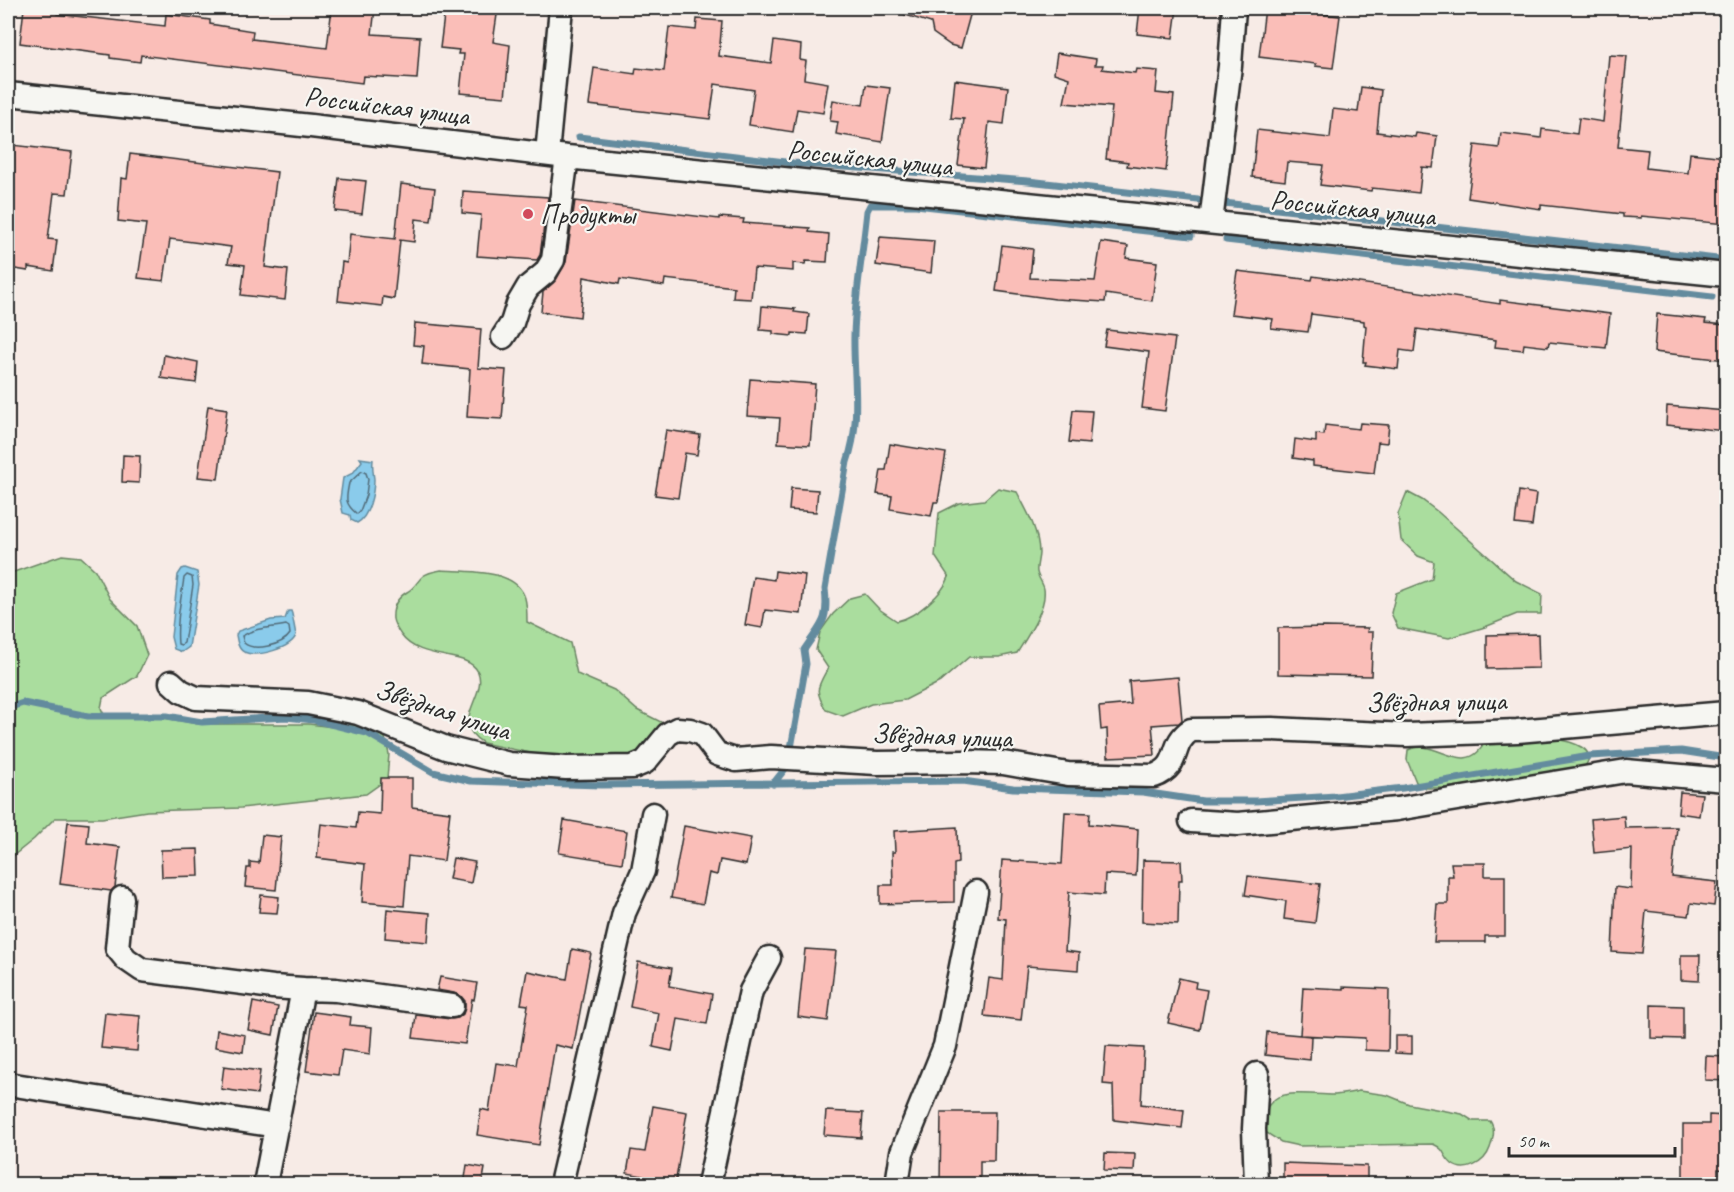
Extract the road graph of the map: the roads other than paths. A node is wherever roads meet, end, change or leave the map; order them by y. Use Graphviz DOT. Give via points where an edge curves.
graph roads {
  1 [pos="561,8"];
  2 [pos="1234,8"];
  3 [pos="8,94"];
  4 [pos="557,155"];
  5 [pos="1211,222"];
  6 [pos="1726,275"];
  7 [pos="503,337"];
  8 [pos="171,682"];
  9 [pos="1726,713"];
  10 [pos="1726,780"];
  11 [pos="653,814"];
  12 [pos="1191,821"];
  13 [pos="976,892"];
  14 [pos="122,898"];
  15 [pos="769,958"];
  16 [pos="303,989"];
  17 [pos="452,1006"];
  18 [pos="1257,1074"];
  19 [pos="8,1084"];
  20 [pos="278,1126"];
  21 [pos="266,1185"];
  22 [pos="561,1185"];
  23 [pos="709,1185"];
  24 [pos="897,1185"];
  25 [pos="1256,1185"];
  1 -- 4 [label="street"];
  2 -- 5 [label="street"];
  3 -- 4 [label="street, Российская улица"];
  4 -- 5 [label="street, Российская улица"];
  4 -- 7 [label="street" via="553,260 528,287"];
  5 -- 6 [label="street, Российская улица"];
  8 -- 9 [label="street, Звёздная улица" via="181,692 196,698 308,703 358,713 474,756 509,764 566,768 633,767 645,762 677,729 702,734 717,754 735,760 771,757 877,763 983,762 1068,774 1154,776 1172,764 1180,737 1191,730 1418,734"];
  10 -- 12 [label="street" via="1626,771 1398,809 1238,824"];
  11 -- 22 [label="street" via="643,871 624,913"];
  13 -- 24 [label="street" via="945,1046 902,1152"];
  14 -- 16 [label="street" via="117,948 142,970"];
  15 -- 23 [label="street" via="751,991"];
  16 -- 17 [label="street"];
  16 -- 20 [label="street"];
  18 -- 25 [label="street"];
  19 -- 20 [label="street"];
  20 -- 21 [label="street"];
}
